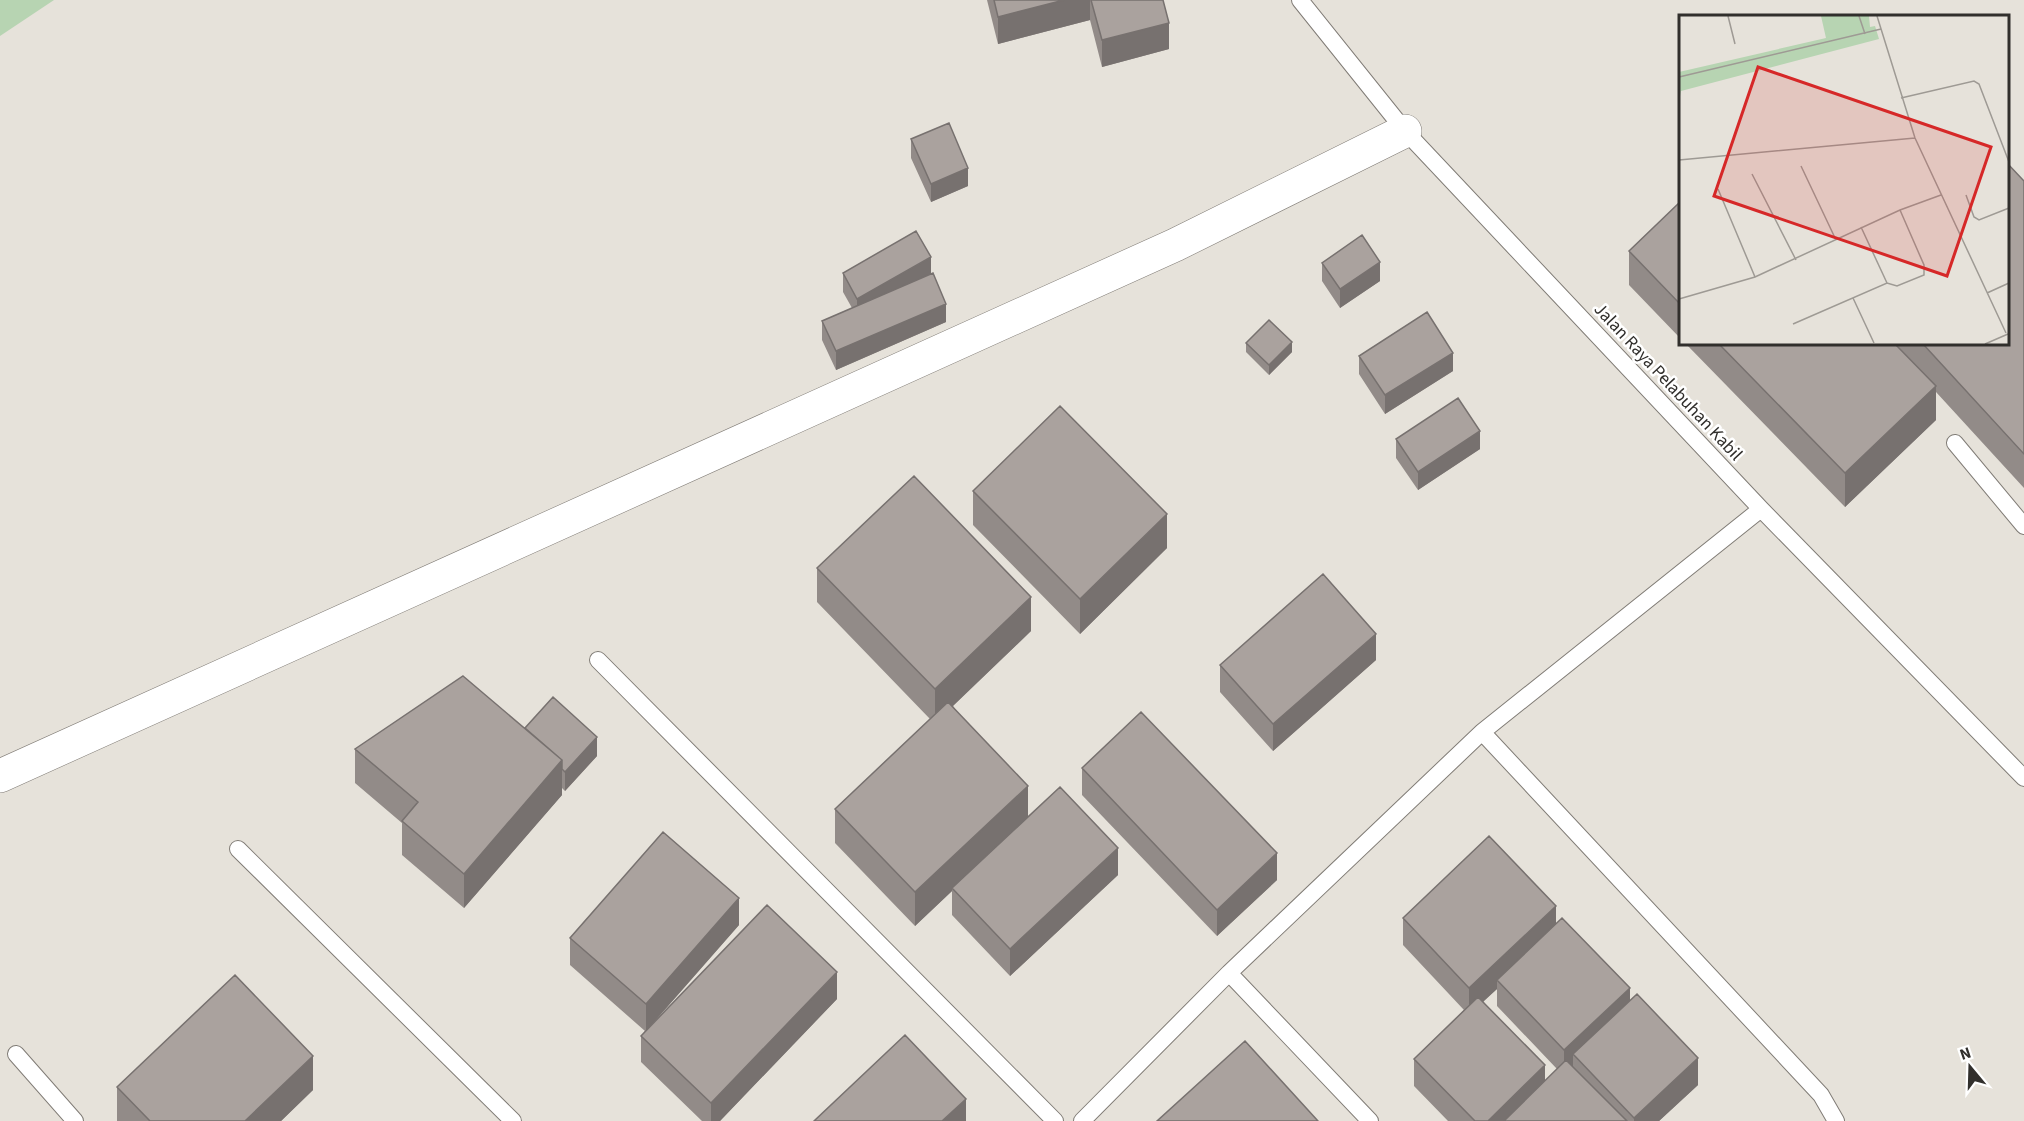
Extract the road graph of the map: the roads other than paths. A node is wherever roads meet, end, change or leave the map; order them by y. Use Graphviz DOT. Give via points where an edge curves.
graph roads {
  1 [pos="1300,0"];
  2 [pos="1405,131"];
  3 [pos="1954,443"];
  4 [pos="1761,509"];
  5 [pos="2024,526"];
  6 [pos="598,660"];
  7 [pos="1482,732"];
  8 [pos="0,776"];
  9 [pos="2024,778"];
  10 [pos="238,849"];
  11 [pos="1229,974"];
  12 [pos="16,1054"];
  13 [pos="75,1121"];
  14 [pos="513,1121"];
  15 [pos="1054,1121"];
  16 [pos="1082,1121"];
  17 [pos="1370,1121"];
  18 [pos="1836,1121"];
  1 -- 2 [label="lane, Jalan Raya Pelabuhan Kabil"];
  2 -- 4 [label="lane, Jalan Raya Pelabuhan Kabil"];
  2 -- 8 [label="street" via="1175,245"];
  3 -- 5 [label="lane"];
  4 -- 7 [label="lane"];
  4 -- 9 [label="lane, Jalan Raya Pelabuhan Kabil"];
  6 -- 15 [label="lane"];
  7 -- 11 [label="lane"];
  7 -- 18 [label="lane" via="1821,1095"];
  10 -- 14 [label="lane"];
  11 -- 16 [label="lane"];
  11 -- 17 [label="lane"];
  12 -- 13 [label="lane"];
}
